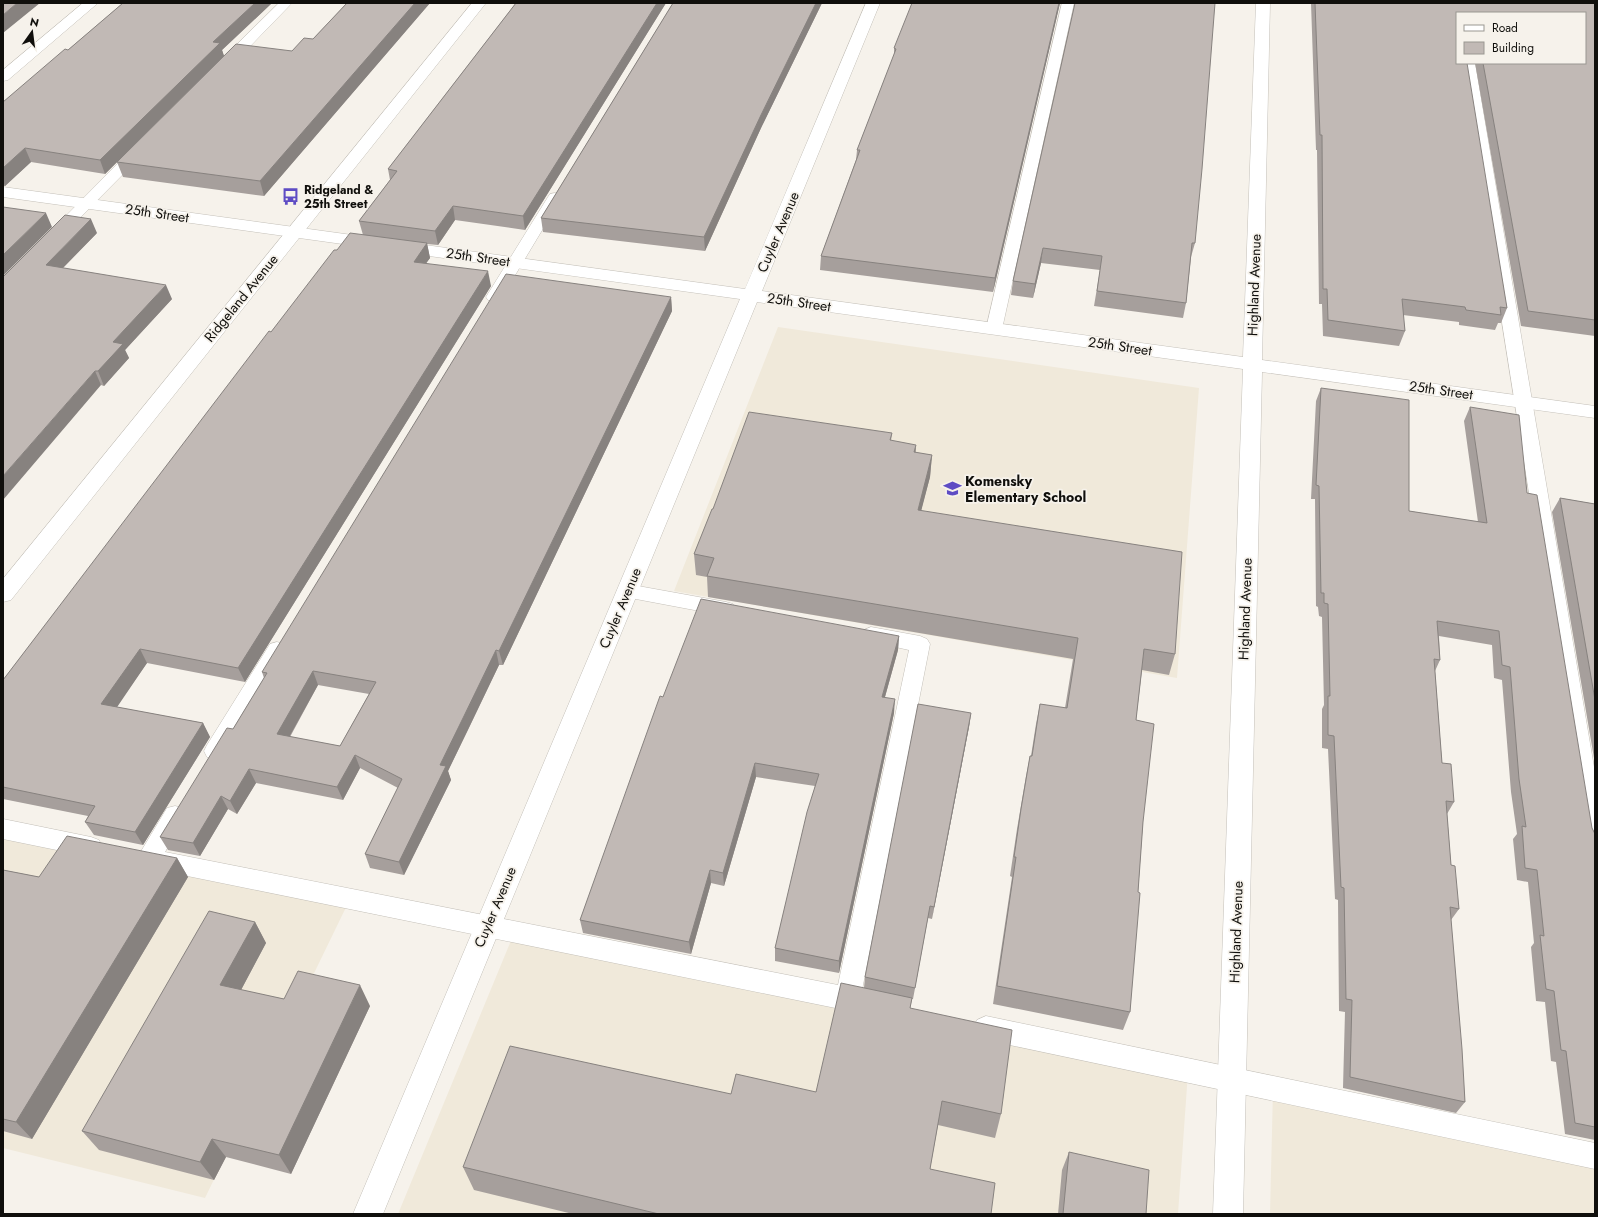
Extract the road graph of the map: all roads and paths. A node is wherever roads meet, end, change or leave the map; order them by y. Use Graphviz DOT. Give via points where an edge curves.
graph roads {
  1 [pos="91,3"];
  2 [pos="286,3"];
  3 [pos="479,3"];
  4 [pos="873,3"];
  5 [pos="1068,3"];
  6 [pos="1262,3"];
  7 [pos="1468,64"];
  8 [pos="214,74"];
  9 [pos="3,76"];
  10 [pos="148,140"];
  11 [pos="564,183"];
  12 [pos="3,192"];
  13 [pos="86,203"];
  14 [pos="294,232"];
  15 [pos="45,244"];
  16 [pos="515,262"];
  17 [pos="751,295"];
  18 [pos="486,310"];
  19 [pos="994,329"];
  20 [pos="1252,364"];
  21 [pos="1523,402"];
  22 [pos="1595,412"];
  23 [pos="628,591"];
  24 [pos="3,594"];
  25 [pos="743,612"];
  26 [pos="851,632"];
  27 [pos="286,635"];
  28 [pos="207,763"];
  29 [pos="182,804"];
  30 [pos="3,829"];
  31 [pos="1595,840"];
  32 [pos="129,854"];
  33 [pos="488,926"];
  34 [pos="848,998"];
  35 [pos="887,1007"];
  36 [pos="964,1023"];
  37 [pos="1232,1081"];
  38 [pos="1595,1156"];
  39 [pos="368,1214"];
  40 [pos="1228,1214"];
  1 -- 9 [label="street"];
  2 -- 8 [label="lane"];
  3 -- 14 [label="street, Ridgeland Avenue"];
  4 -- 17 [label="street, Cuyler Avenue"];
  5 -- 19 [label="lane"];
  6 -- 20 [label="street, Highland Avenue"];
  7 -- 21 [label="lane"];
  10 -- 13 [label="lane"];
  11 -- 16 [label="lane"];
  12 -- 13 [label="street, 25th Street"];
  13 -- 14 [label="street, 25th Street"];
  13 -- 15 [label="lane"];
  14 -- 16 [label="street, 25th Street"];
  14 -- 24 [label="street, Ridgeland Avenue"];
  16 -- 17 [label="street, 25th Street"];
  16 -- 18 [label="lane"];
  17 -- 19 [label="street, 25th Street"];
  17 -- 23 [label="street, Cuyler Avenue"];
  19 -- 20 [label="street, 25th Street"];
  20 -- 21 [label="street, 25th Street"];
  20 -- 37 [label="street, Highland Avenue"];
  21 -- 22 [label="street, 25th Street"];
  21 -- 31 [label="lane"];
  23 -- 25 [label="lane"];
  23 -- 33 [label="street, Cuyler Avenue"];
  26 -- 34 [label="lane" via="920,644"];
  27 -- 28 [label="lane"];
  29 -- 32 [label="lane"];
  30 -- 32 [label="lane"];
  32 -- 33 [label="lane"];
  33 -- 34 [label="lane"];
  33 -- 39 [label="street, Cuyler Avenue"];
  34 -- 35 [label="lane"];
  36 -- 37 [label="lane"];
  37 -- 38 [label="lane"];
  37 -- 40 [label="street, Highland Avenue"];
}
